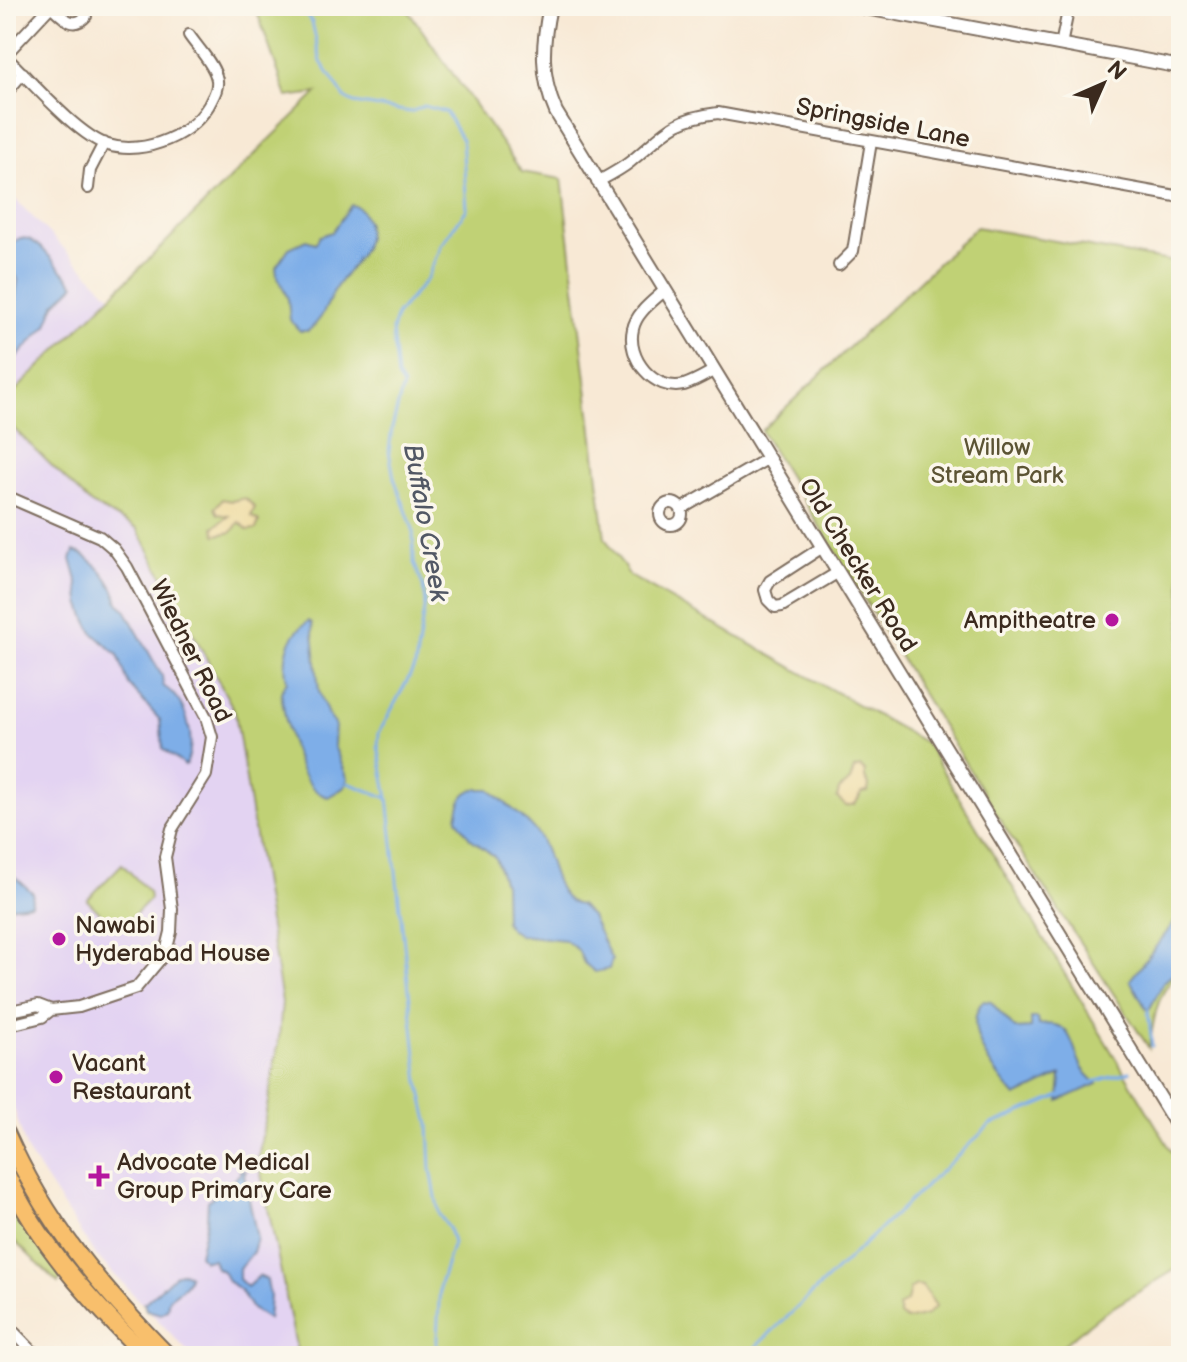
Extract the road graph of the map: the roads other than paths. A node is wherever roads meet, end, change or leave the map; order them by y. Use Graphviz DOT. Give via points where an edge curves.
graph roads {
  1 [pos="51,6"];
  2 [pos="84,6"];
  3 [pos="550,6"];
  4 [pos="855,6"];
  5 [pos="1069,6"];
  6 [pos="189,35"];
  7 [pos="1061,45"];
  8 [pos="6,56"];
  9 [pos="1181,67"];
  10 [pos="23,73"];
  11 [pos="6,93"];
  12 [pos="871,142"];
  13 [pos="104,143"];
  14 [pos="597,182"];
  15 [pos="88,188"];
  16 [pos="1181,197"];
  17 [pos="839,265"];
  18 [pos="664,291"];
  19 [pos="713,371"];
  20 [pos="767,459"];
  21 [pos="6,496"];
  22 [pos="681,509"];
  23 [pos="821,548"];
  24 [pos="837,573"];
  25 [pos="51,1010"];
  26 [pos="6,1012"];
  27 [pos="6,1026"];
  28 [pos="1181,1132"];
  29 [pos="6,1133"];
  30 [pos="6,1173"];
  31 [pos="6,1324"];
  32 [pos="37,1356"];
  33 [pos="146,1356"];
  34 [pos="168,1356"];
  1 -- 2 [label="street" via="75,23 86,16"];
  1 -- 8 [label="street"];
  3 -- 14 [label="street, Old Checker Road" via="542,59 547,93"];
  4 -- 7 [label="street"];
  5 -- 7 [label="street"];
  6 -- 13 [label="street" via="216,76 209,107 171,138 129,148"];
  7 -- 9 [label="street"];
  8 -- 10 [label="street"];
  10 -- 11 [label="street"];
  10 -- 13 [label="street" via="87,135"];
  12 -- 14 [label="street, Springside Lane" via="718,113 693,116"];
  12 -- 16 [label="street, Springside Lane"];
  12 -- 17 [label="street" via="853,251"];
  13 -- 15 [label="street" via="90,170"];
  14 -- 18 [label="street, Old Checker Road"];
  18 -- 19 [label="street, Old Checker Road"];
  18 -- 19 [label="street" via="632,331 636,360 668,384 683,385"];
  19 -- 20 [label="street, Old Checker Road"];
  20 -- 22 [label="street"];
  20 -- 23 [label="street, Old Checker Road"];
  21 -- 25 [label="street, Wiedner Road" via="100,537 114,549 212,737 206,775 172,829 165,857 172,909 166,952 136,988 79,1007"];
  23 -- 24 [label="street, Old Checker Road"];
  23 -- 24 [label="street" via="770,581 765,590 768,600 782,606"];
  24 -- 28 [label="street, Old Checker Road"];
  25 -- 26 [label="street" via="38,1005"];
  25 -- 27 [label="street"];
  29 -- 34 [label="main road" via="35,1192 77,1256"];
  30 -- 33 [label="main road" via="72,1277"];
  31 -- 32 [label="street"];
}
